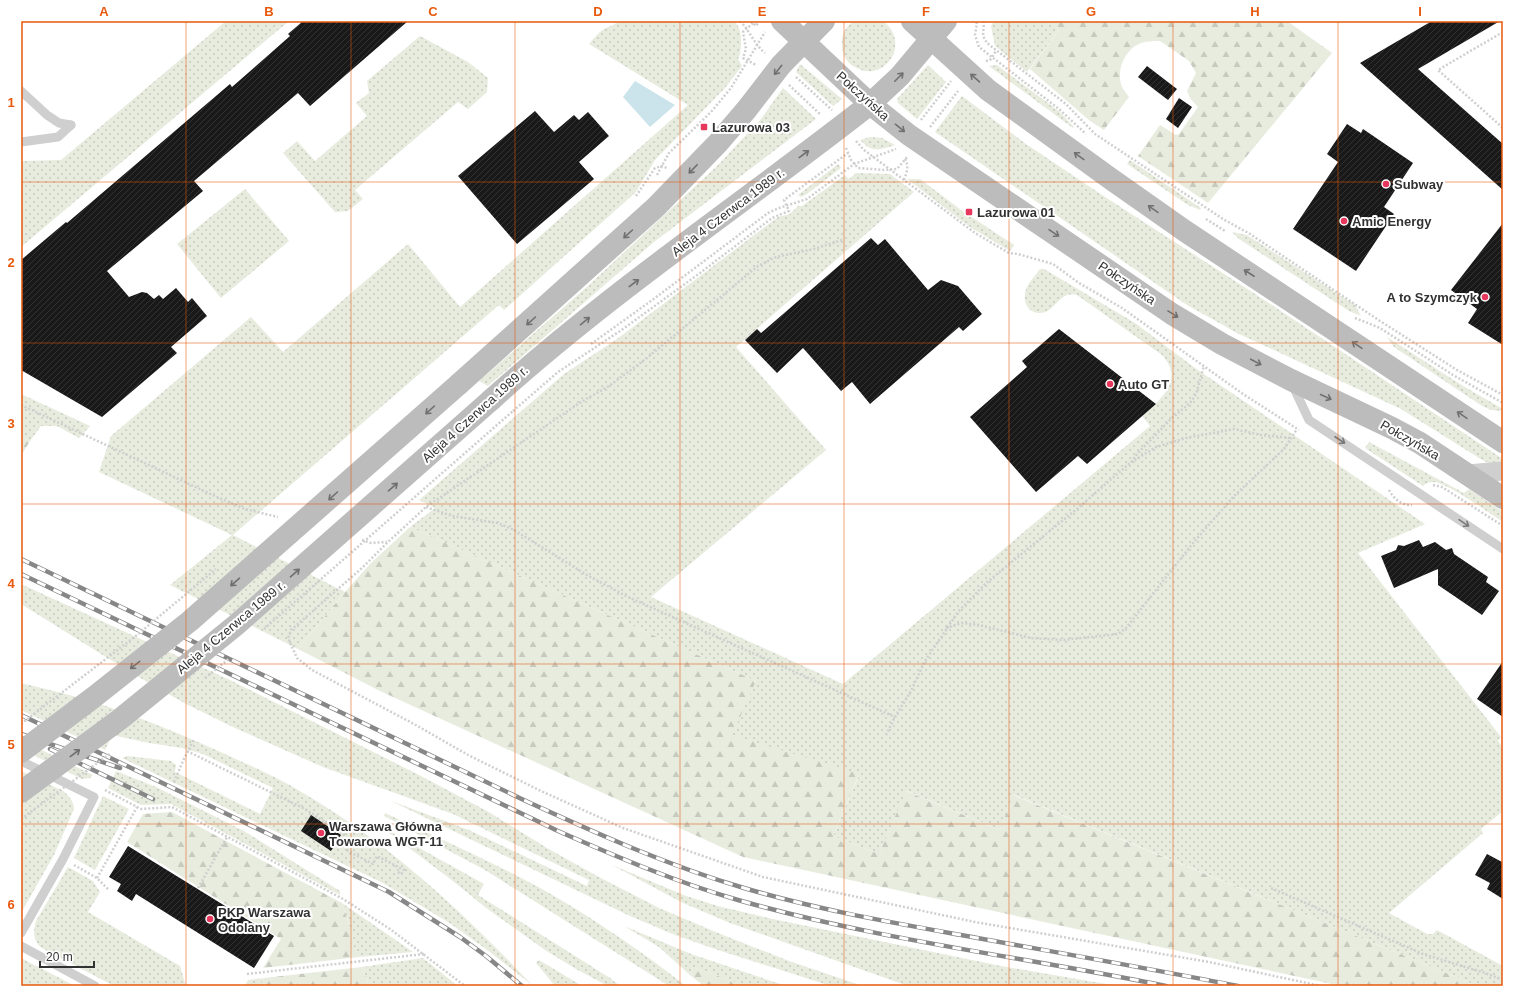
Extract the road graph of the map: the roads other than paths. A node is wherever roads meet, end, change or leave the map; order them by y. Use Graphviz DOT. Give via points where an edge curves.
graph roads {
  1 [pos="824,21"];
  2 [pos="912,21"];
  3 [pos="946,21"];
  4 [pos="774,26"];
  5 [pos="932,39"];
  6 [pos="804,41"];
  7 [pos="21,91"];
  8 [pos="870,104"];
  9 [pos="21,142"];
  10 [pos="1290,380"];
  11 [pos="1500,438"];
  12 [pos="1503,471"];
  13 [pos="1467,474"];
  14 [pos="1503,498"];
  15 [pos="1503,549"];
  16 [pos="21,752"];
  17 [pos="21,761"];
  18 [pos="21,792"];
  19 [pos="21,933"];
  20 [pos="21,946"];
  21 [pos="96,986"];
  1 -- 6 [label="main road"];
  2 -- 5 [label="main road"];
  3 -- 5 [label="main road, Aleja 4 Czerwca 1989 r."];
  4 -- 6 [label="main road, Połczyńska"];
  8 -- 5 [label="main road, Aleja 4 Czerwca 1989 r., one-way" via="900,76"];
  11 -- 5 [label="main road, one-way" via="1185,231 988,90"];
  6 -- 8 [label="main road, Połczyńska"];
  6 -- 16 [label="main road, one-way, bridge" via="781,65 718,143 656,207 460,384 196,616"];
  7 -- 9 [label="lane" via="47,115 59,123 71,125 58,137"];
  8 -- 10 [label="main road, Połczyńska, one-way" via="919,142 1172,314"];
  18 -- 8 [label="main road, Aleja 4 Czerwca 1989 r., one-way, bridge" via="119,720 236,625 535,360"];
  10 -- 13 [label="main road, Połczyńska, one-way" via="1392,428"];
  10 -- 15 [label="lane, one-way" via="1308,420"];
  12 -- 13 [label="street"];
  13 -- 14 [label="main road, Połczyńska"];
  17 -- 19 [label="lane" via="94,797"];
  20 -- 21 [label="lane"];
}
